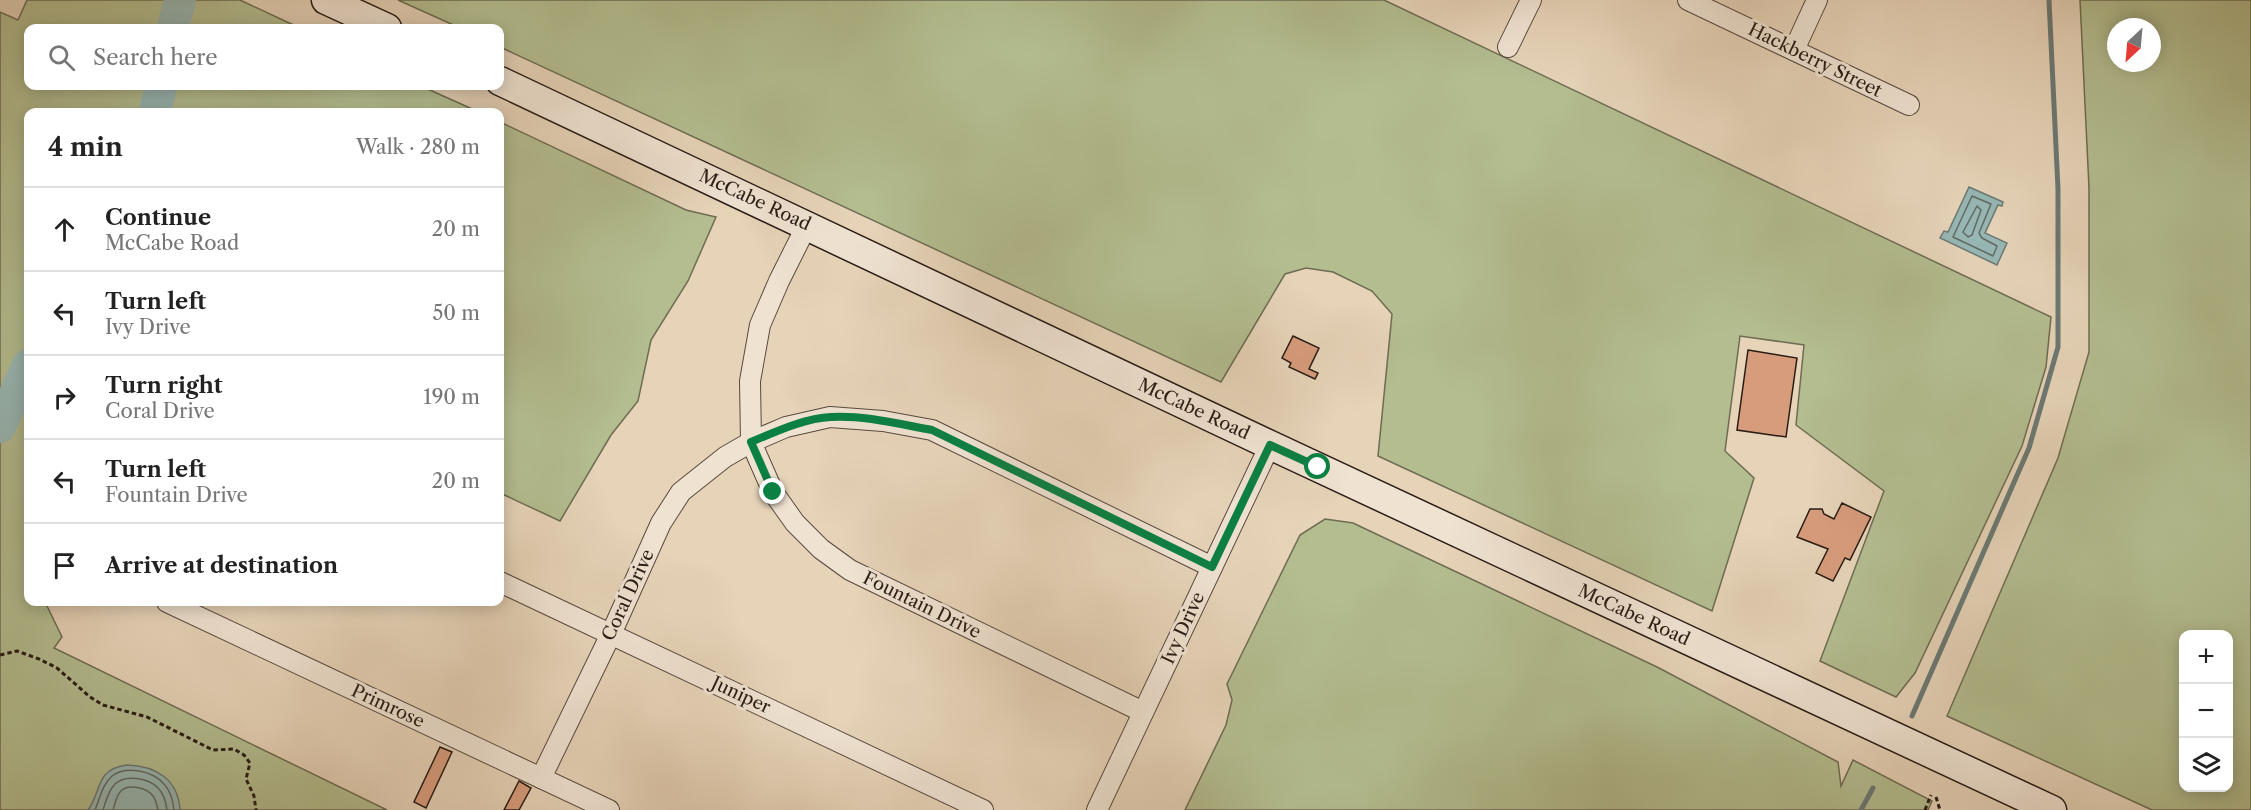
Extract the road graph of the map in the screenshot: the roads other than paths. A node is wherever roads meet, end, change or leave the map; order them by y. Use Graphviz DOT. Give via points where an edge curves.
graph roads {
  1 [pos="326,0"];
  2 [pos="1531,0"];
  3 [pos="1688,0"];
  4 [pos="1817,0"];
  5 [pos="378,24"];
  6 [pos="1508,47"];
  7 [pos="1794,50"];
  8 [pos="504,83"];
  9 [pos="1909,105"];
  10 [pos="807,225"];
  11 [pos="751,442"];
  12 [pos="1270,445"];
  13 [pos="1212,567"];
  14 [pos="504,584"];
  15 [pos="175,606"];
  16 [pos="611,634"];
  17 [pos="1143,712"];
  18 [pos="541,778"];
  19 [pos="609,810"];
  20 [pos="982,810"];
  21 [pos="1097,810"];
  22 [pos="2052,810"];
  1 -- 5 [label="street"];
  2 -- 6 [label="street"];
  3 -- 7 [label="street, Hackberry Street"];
  4 -- 7 [label="street"];
  7 -- 9 [label="street, Hackberry Street"];
  8 -- 10 [label="street, McCabe Road"];
  10 -- 11 [label="street" via="760,325 750,381"];
  10 -- 12 [label="street, McCabe Road"];
  11 -- 13 [label="street, Coral Drive" via="786,427 830,417 932,430"];
  11 -- 16 [label="street, Coral Drive" via="681,492 661,523"];
  11 -- 17 [label="street, Fountain Drive" via="773,492 795,523 850,570"];
  12 -- 13 [label="street, Ivy Drive"];
  12 -- 22 [label="street, McCabe Road"];
  13 -- 17 [label="street, Ivy Drive"];
  14 -- 16 [label="street, Juniper"];
  15 -- 18 [label="street, Primrose"];
  16 -- 18 [label="street, Coral Drive"];
  16 -- 20 [label="street, Juniper"];
  17 -- 21 [label="street, Ivy Drive"];
  18 -- 19 [label="street, Primrose"];
}
